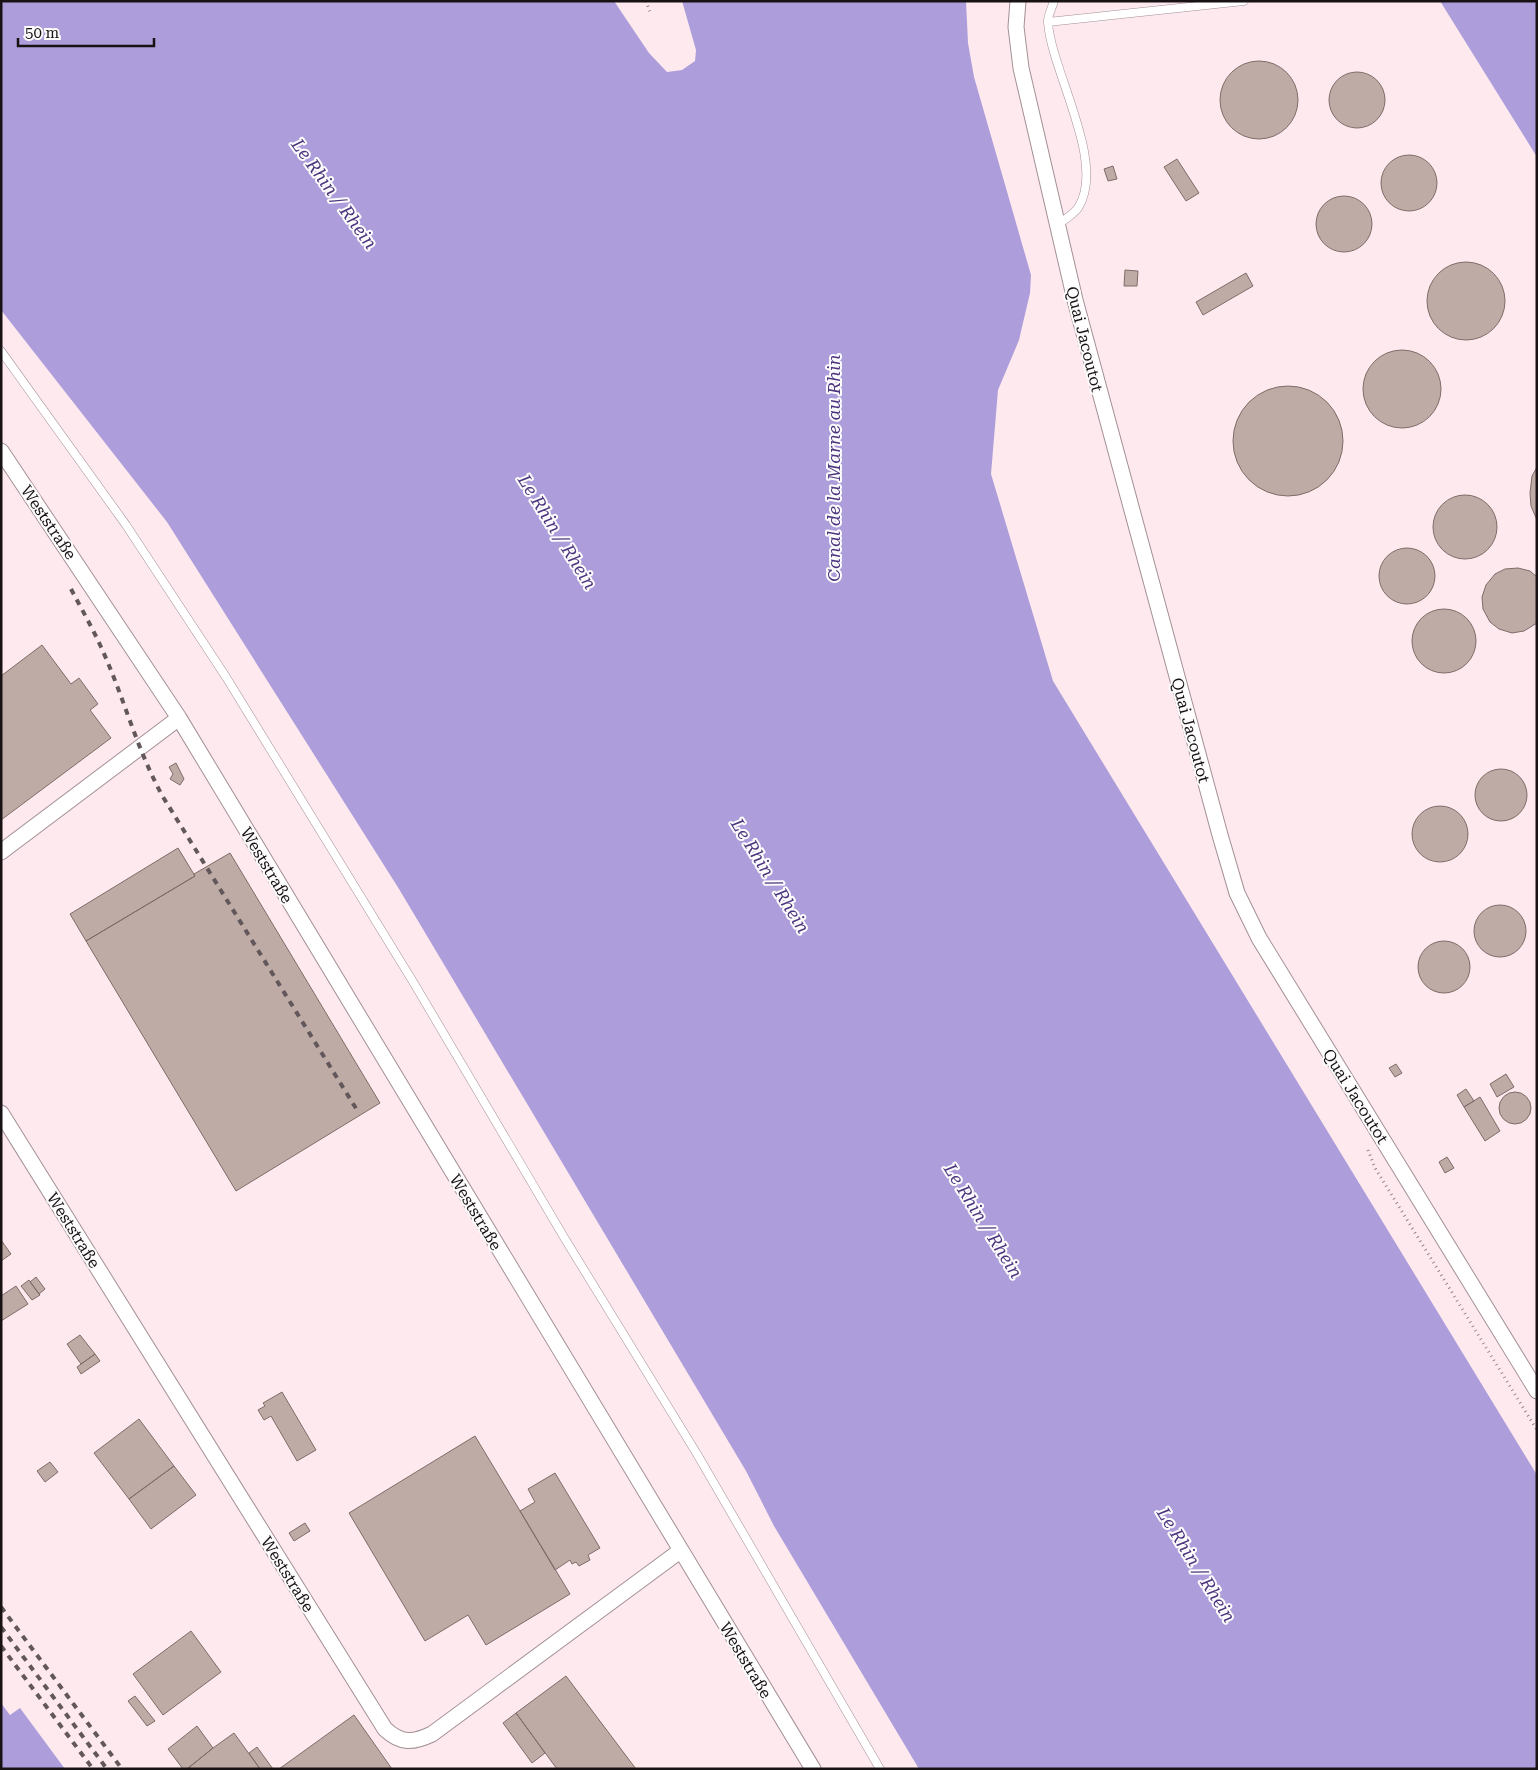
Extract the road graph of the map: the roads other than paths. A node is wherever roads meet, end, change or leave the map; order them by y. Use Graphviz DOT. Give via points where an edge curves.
graph roads {
  1 [pos="1018,1"];
  2 [pos="1054,1"];
  3 [pos="1244,1"];
  4 [pos="1048,22"];
  5 [pos="1057,225"];
  6 [pos="1,351"];
  7 [pos="1,451"];
  8 [pos="179,718"];
  9 [pos="1,852"];
  10 [pos="1,1112"];
  11 [pos="1537,1391"];
  12 [pos="680,1551"];
  13 [pos="813,1769"];
  14 [pos="880,1769"];
  1 -- 5 [label="street, Quai Jacoutot" via="1016,27 1021,68"];
  2 -- 4 [label="lane"];
  3 -- 4 [label="lane"];
  4 -- 5 [label="lane" via="1082,141 1087,185 1078,209"];
  5 -- 11 [label="street, Quai Jacoutot" via="1099,392 1237,893 1259,938"];
  6 -- 14 [label="lane" via="126,525 226,676 692,1446"];
  7 -- 8 [label="street, Weststraße"];
  8 -- 9 [label="street"];
  8 -- 12 [label="street, Weststraße"];
  10 -- 12 [label="street, Weststraße" via="385,1729 398,1739 418,1740 432,1734 580,1631"];
  12 -- 13 [label="street, Weststraße"];
}
